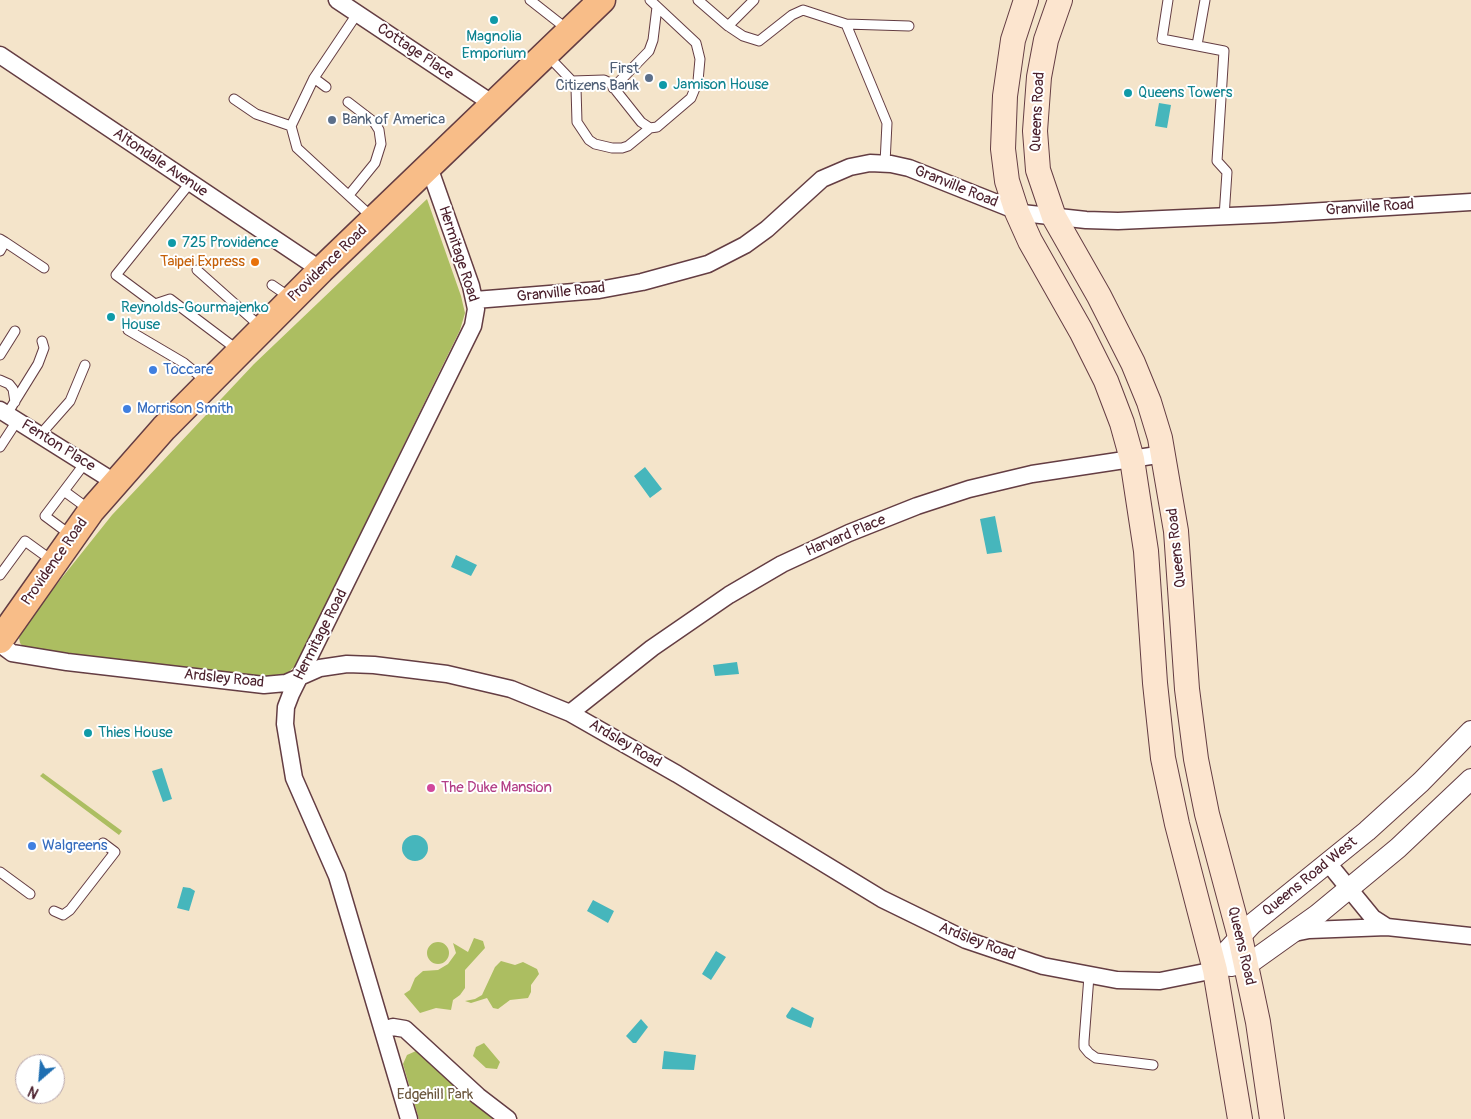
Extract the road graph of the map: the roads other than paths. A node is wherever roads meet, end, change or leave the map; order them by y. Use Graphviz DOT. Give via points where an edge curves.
graph roads {
  1 [pos="337,0"];
  2 [pos="530,0"];
  3 [pos="602,0"];
  4 [pos="650,0"];
  5 [pos="698,0"];
  6 [pos="754,0"];
  7 [pos="1026,0"];
  8 [pos="1060,0"];
  9 [pos="1168,0"];
  10 [pos="1205,0"];
  11 [pos="657,8"];
  12 [pos="357,14"];
  13 [pos="846,24"];
  14 [pos="728,26"];
  15 [pos="909,26"];
  16 [pos="570,31"];
  17 [pos="1197,45"];
  18 [pos="546,54"];
  19 [pos="0,55"];
  20 [pos="314,78"];
  21 [pos="572,81"];
  22 [pos="326,86"];
  23 [pos="613,88"];
  24 [pos="234,99"];
  25 [pos="348,102"];
  26 [pos="493,104"];
  27 [pos="291,126"];
  28 [pos="650,128"];
  29 [pos="884,163"];
  30 [pos="429,166"];
  31 [pos="190,183"];
  32 [pos="349,195"];
  33 [pos="1471,202"];
  34 [pos="1017,212"];
  35 [pos="1224,216"];
  36 [pos="1054,218"];
  37 [pos="374,219"];
  38 [pos="3,240"];
  39 [pos="0,251"];
  40 [pos="44,268"];
  41 [pos="197,270"];
  42 [pos="321,270"];
  43 [pos="475,300"];
  44 [pos="262,328"];
  45 [pos="128,330"];
  46 [pos="15,331"];
  47 [pos="42,341"];
  48 [pos="239,351"];
  49 [pos="0,355"];
  50 [pos="85,365"];
  51 [pos="0,380"];
  52 [pos="207,382"];
  53 [pos="10,412"];
  54 [pos="40,435"];
  55 [pos="0,447"];
  56 [pos="1164,454"];
  57 [pos="1132,458"];
  58 [pos="84,463"];
  59 [pos="116,483"];
  60 [pos="64,491"];
  61 [pos="91,511"];
  62 [pos="73,536"];
  63 [pos="55,562"];
  64 [pos="0,575"];
  65 [pos="0,642"];
  66 [pos="300,675"];
  67 [pos="570,713"];
  68 [pos="1190,714"];
  69 [pos="1158,716"];
  70 [pos="1471,731"];
  71 [pos="1471,779"];
  72 [pos="103,842"];
  73 [pos="1328,863"];
  74 [pos="0,872"];
  75 [pos="1349,889"];
  76 [pos="30,894"];
  77 [pos="54,911"];
  78 [pos="1387,928"];
  79 [pos="1289,934"];
  80 [pos="1240,936"];
  81 [pos="1471,936"];
  82 [pos="1245,963"];
  83 [pos="1215,970"];
  84 [pos="1089,976"];
  85 [pos="383,1030"];
  86 [pos="1153,1065"];
  87 [pos="410,1119"];
  88 [pos="508,1119"];
  89 [pos="1240,1119"];
  90 [pos="1272,1119"];
  1 -- 12 [label="street, Cottage Place"];
  2 -- 16 [label="lane"];
  3 -- 16 [label="main road, Providence Road"];
  4 -- 11 [label="lane"];
  5 -- 14 [label="lane"];
  6 -- 14 [label="lane"];
  7 -- 34 [label="main road, Queens Road" via="1011,52 1003,115 1004,164"];
  8 -- 36 [label="main road, Queens Road" via="1041,62 1035,131 1038,170"];
  9 -- 17 [label="lane" via="1162,39"];
  10 -- 17 [label="lane"];
  11 -- 23 [label="lane" via="649,51"];
  11 -- 28 [label="lane" via="696,43 700,59 698,81 691,98 657,127"];
  12 -- 20 [label="lane"];
  12 -- 26 [label="street, Cottage Place"];
  13 -- 14 [label="lane" via="803,10 759,41"];
  13 -- 15 [label="lane"];
  13 -- 29 [label="lane" via="887,123"];
  16 -- 18 [label="main road, Providence Road"];
  17 -- 35 [label="lane" via="1224,51 1217,161 1227,172"];
  18 -- 21 [label="lane"];
  18 -- 26 [label="main road, Providence Road"];
  19 -- 31 [label="street, Altondale Avenue"];
  20 -- 22 [label="lane"];
  20 -- 27 [label="lane"];
  21 -- 23 [label="lane" via="604,80"];
  21 -- 28 [label="lane" via="576,88 577,122 595,144 622,148"];
  23 -- 28 [label="lane" via="641,122"];
  24 -- 27 [label="lane" via="256,114"];
  25 -- 32 [label="lane" via="374,122 381,144 375,163"];
  26 -- 30 [label="main road, Providence Road"];
  27 -- 32 [label="lane" via="297,148"];
  29 -- 34 [label="street, Granville Road" via="923,173"];
  29 -- 43 [label="street, Granville Road" via="850,167 822,179 767,229 708,264 599,290"];
  30 -- 37 [label="main road, Providence Road"];
  30 -- 43 [label="street, Hermitage Road"];
  31 -- 42 [label="street, Altondale Avenue"];
  31 -- 48 [label="lane" via="116,275 155,304 170,299"];
  32 -- 37 [label="lane"];
  33 -- 35 [label="street, Granville Road"];
  34 -- 36 [label="street, Granville Road"];
  34 -- 57 [label="main road, Queens Road" via="1034,250 1094,357 1122,423"];
  35 -- 36 [label="street, Granville Road" via="1118,221"];
  36 -- 56 [label="main road, Queens Road" via="1134,363"];
  37 -- 42 [label="main road, Providence Road"];
  38 -- 39 [label="lane"];
  38 -- 40 [label="lane"];
  41 -- 44 [label="lane"];
  42 -- 44 [label="main road, Providence Road" via="282,292"];
  43 -- 66 [label="street, Hermitage Road" via="473,326"];
  44 -- 48 [label="main road, Providence Road"];
  45 -- 52 [label="lane" via="184,363"];
  46 -- 49 [label="lane"];
  47 -- 53 [label="lane" via="42,356"];
  48 -- 52 [label="main road, Providence Road"];
  50 -- 54 [label="lane" via="70,401"];
  51 -- 53 [label="lane" via="13,388"];
  52 -- 59 [label="main road, Providence Road"];
  53 -- 54 [label="street, Fenton Place"];
  53 -- 55 [label="lane"];
  54 -- 58 [label="street, Fenton Place"];
  56 -- 57 [label="street, Harvard Place"];
  56 -- 68 [label="main road, Queens Road" via="1176,531"];
  57 -- 67 [label="street, Harvard Place" via="1032,474 969,490 849,533 782,564 729,594 652,648"];
  57 -- 69 [label="main road, Queens Road" via="1146,551"];
  58 -- 59 [label="street, Fenton Place"];
  58 -- 60 [label="lane"];
  59 -- 61 [label="main road, Providence Road"];
  60 -- 61 [label="lane"];
  60 -- 62 [label="lane" via="45,516"];
  61 -- 62 [label="main road, Providence Road"];
  62 -- 63 [label="main road, Providence Road"];
  63 -- 64 [label="lane" via="25,541"];
  63 -- 65 [label="main road, Providence Road"];
  65 -- 66 [label="street, Ardsley Road" via="12,653 67,662 264,685 279,684"];
  66 -- 67 [label="street, Ardsley Road" via="347,664 374,664 447,674 511,689"];
  66 -- 85 [label="street, Hermitage Road" via="286,706 290,767 337,876"];
  67 -- 84 [label="street, Ardsley Road" via="923,921 1011,956"];
  68 -- 69 [label="main road"];
  68 -- 80 [label="main road, Queens Road" via="1201,788"];
  69 -- 83 [label="main road, Queens Road" via="1171,800"];
  70 -- 73 [label="street, Queens Road West" via="1397,804"];
  71 -- 75 [label="street, Queens Road West"];
  72 -- 77 [label="lane" via="115,852 70,910 63,915"];
  73 -- 75 [label="street"];
  73 -- 80 [label="street, Queens Road West"];
  74 -- 76 [label="lane"];
  75 -- 78 [label="street" via="1373,918"];
  75 -- 79 [label="street, Queens Road West"];
  78 -- 79 [label="street" via="1303,930"];
  78 -- 81 [label="street"];
  79 -- 82 [label="street, Queens Road West"];
  80 -- 82 [label="main road, Queens Road"];
  80 -- 83 [label="street, Queens Road West"];
  82 -- 83 [label="street, Queens Road West"];
  82 -- 90 [label="main road, Queens Road" via="1258,1022"];
  83 -- 84 [label="street, Ardsley Road" via="1160,981 1124,981"];
  83 -- 89 [label="main road, Queens Road"];
  84 -- 86 [label="lane" via="1084,1047 1096,1058"];
  85 -- 87 [label="street, Hermitage Road"];
  85 -- 88 [label="street" via="405,1028 478,1096"];
}
